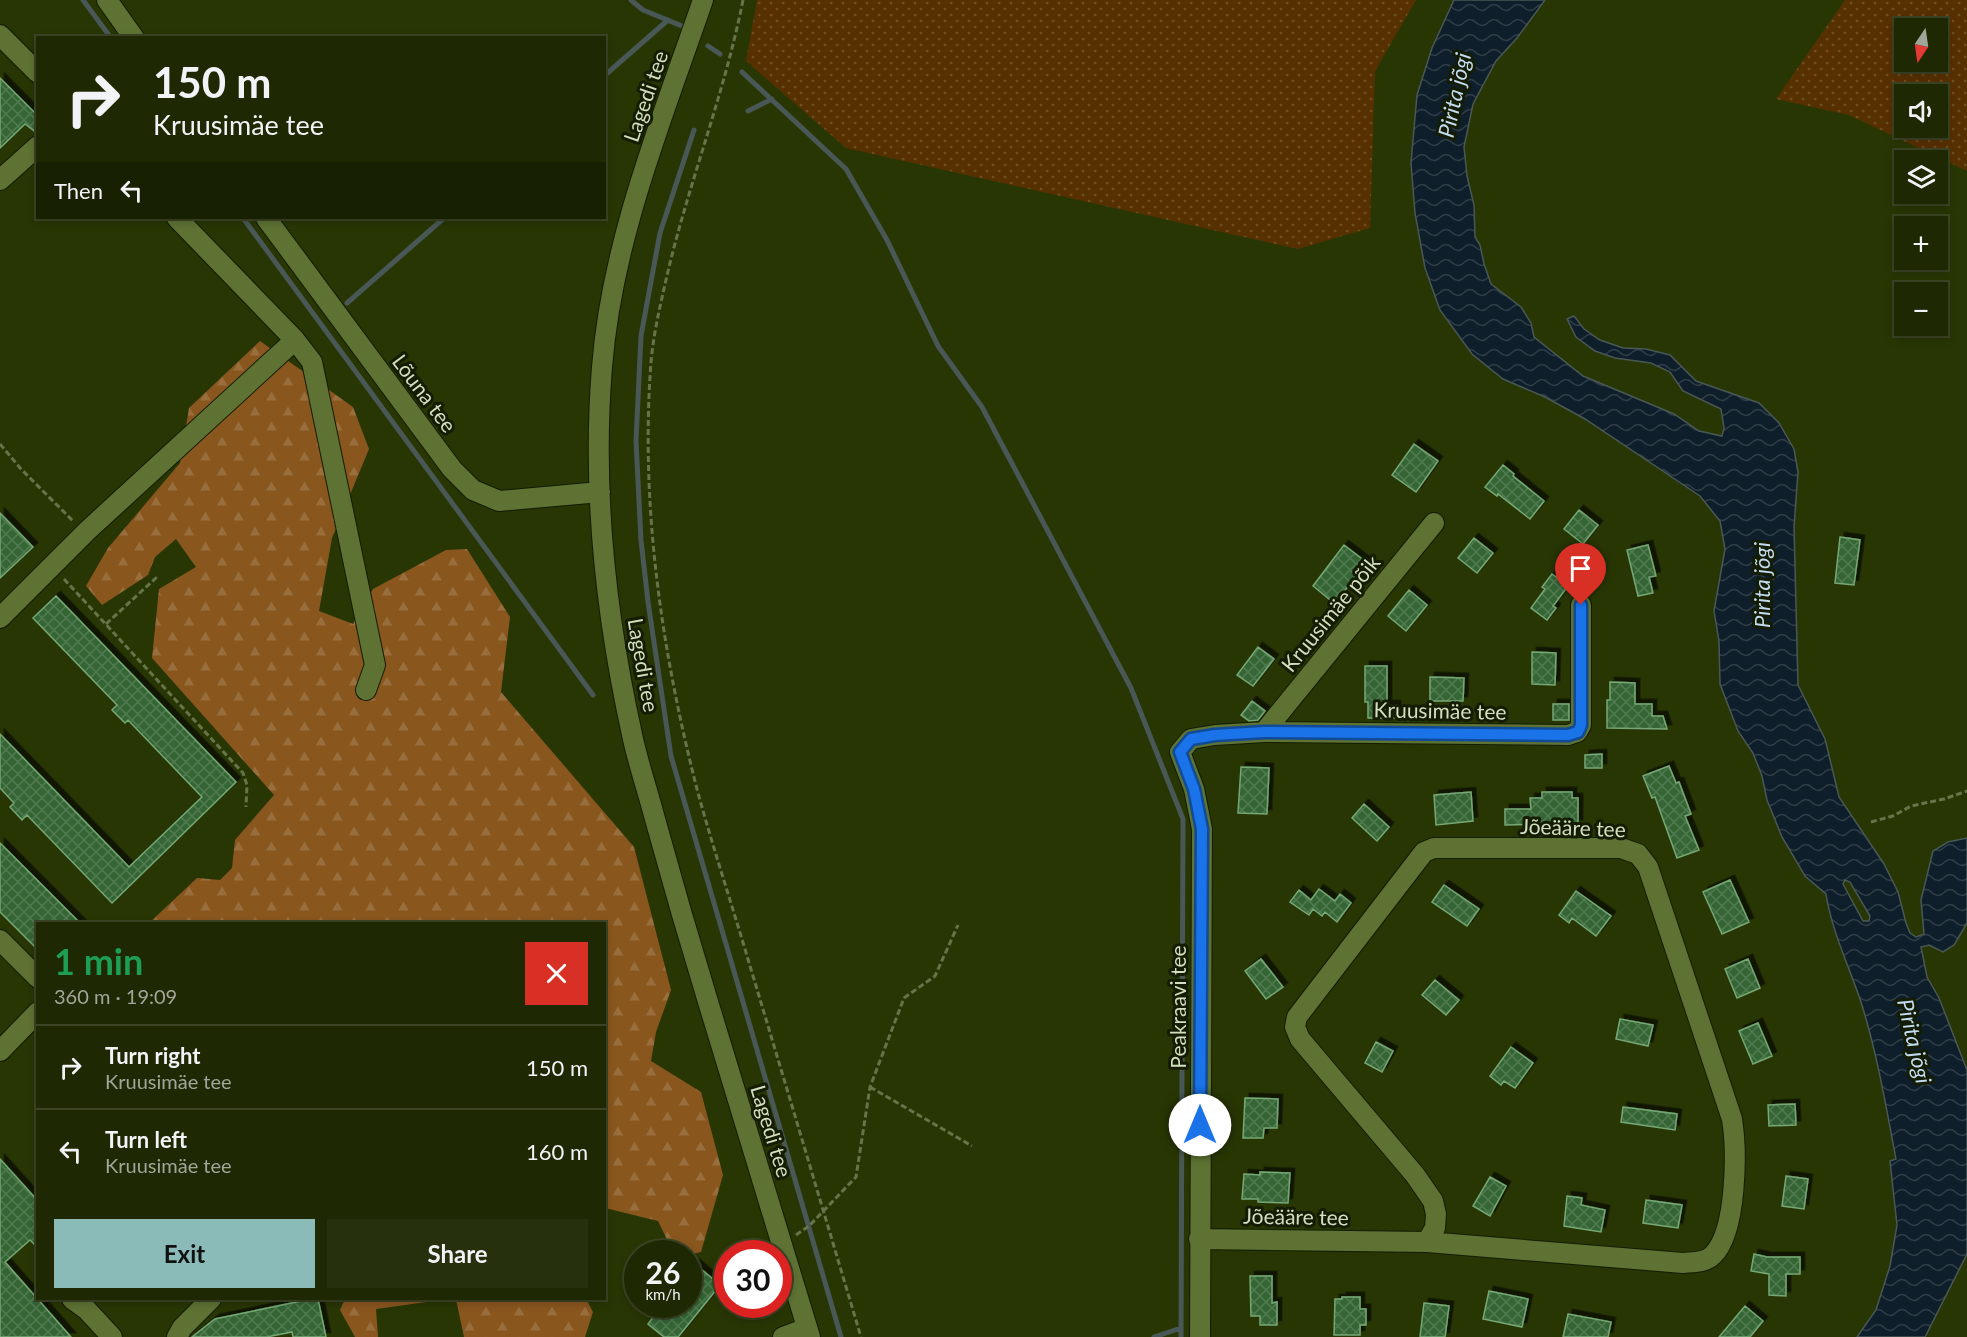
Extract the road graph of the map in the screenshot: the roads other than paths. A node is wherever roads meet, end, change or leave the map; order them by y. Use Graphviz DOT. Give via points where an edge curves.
graph roads {
  1 [pos="107,0"];
  2 [pos="703,0"];
  3 [pos="0,34"];
  4 [pos="133,36"];
  5 [pos="36,71"];
  6 [pos="36,148"];
  7 [pos="0,180"];
  8 [pos="178,219"];
  9 [pos="267,219"];
  10 [pos="295,340"];
  11 [pos="600,492"];
  12 [pos="1434,523"];
  13 [pos="1581,605"];
  14 [pos="0,618"];
  15 [pos="366,690"];
  16 [pos="1264,732"];
  17 [pos="1180,752"];
  18 [pos="0,940"];
  19 [pos="36,976"];
  20 [pos="36,1014"];
  21 [pos="0,1051"];
  22 [pos="1199,1239"];
  23 [pos="1427,1242"];
  24 [pos="73,1300"];
  25 [pos="210,1300"];
  26 [pos="809,1333"];
  27 [pos="112,1337"];
  28 [pos="177,1337"];
  29 [pos="783,1337"];
  30 [pos="1200,1337"];
  1 -- 4 [label="street"];
  2 -- 11 [label="street, Lagedi tee" via="623,246 602,364"];
  3 -- 5 [label="street"];
  6 -- 7 [label="street"];
  8 -- 10 [label="street"];
  9 -- 11 [label="street, Lõuna tee" via="452,469 474,490 499,501"];
  10 -- 14 [label="street" via="85,533"];
  10 -- 15 [label="street" via="312,362 375,665"];
  11 -- 26 [label="street, Lagedi tee" via="617,661 634,741 678,905"];
  12 -- 16 [label="street, Kruusimäe põik"];
  13 -- 16 [label="street, Kruusimäe tee" via="1578,732"];
  16 -- 17 [label="street, Kruusimäe tee" via="1191,739"];
  17 -- 22 [label="street, Peakraavi tee" via="1194,789 1202,829"];
  18 -- 19 [label="street"];
  20 -- 21 [label="street"];
  22 -- 23 [label="street, Jõeääre tee"];
  22 -- 30 [label="street, Peakraavi tee"];
  23 -- 23 [label="street, Jõeääre tee" via="1683,1263 1701,1262 1713,1256 1719,1247 1735,1179 1732,1119 1648,867 1638,854 1621,848 1434,848 1424,852 1297,1017 1295,1027 1300,1040 1433,1201 1435,1228"];
  24 -- 27 [label="street"];
  25 -- 28 [label="street"];
  26 -- 29 [label="street"];
}
